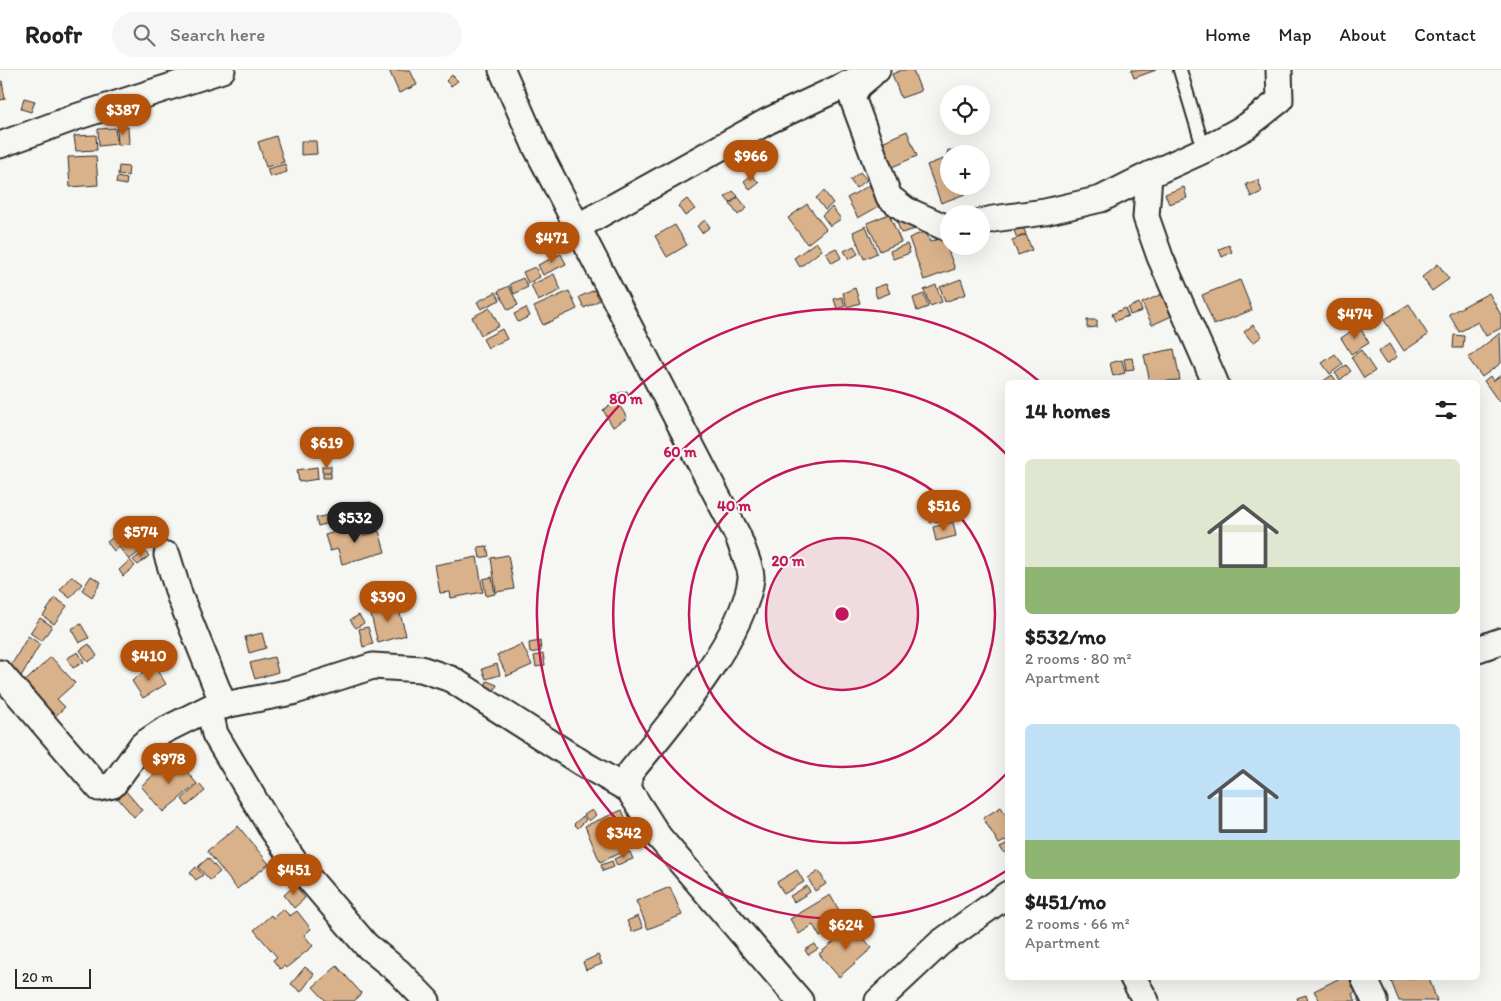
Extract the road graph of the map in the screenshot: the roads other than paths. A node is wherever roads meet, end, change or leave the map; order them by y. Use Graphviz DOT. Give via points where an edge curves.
graph roads {
  1 [pos="222,70"];
  2 [pos="502,70"];
  3 [pos="1180,70"];
  4 [pos="1279,70"];
  5 [pos="0,145"];
  6 [pos="1204,150"];
  7 [pos="1149,175"];
  8 [pos="990,220"];
  9 [pos="940,225"];
  10 [pos="579,226"];
  11 [pos="1214,380"];
  12 [pos="167,555"];
  13 [pos="1501,641"];
  14 [pos="1480,648"];
  15 [pos="0,673"];
  16 [pos="217,707"];
  17 [pos="629,790"];
  18 [pos="1005,896"];
  19 [pos="1134,980"];
  20 [pos="1365,980"];
  21 [pos="427,1001"];
  22 [pos="800,1001"];
  23 [pos="878,1001"];
  24 [pos="1146,1001"];
  25 [pos="1375,1001"];
  1 -- 5 [label="street"];
  2 -- 10 [label="street" via="535,144"];
  3 -- 6 [label="lane"];
  4 -- 6 [label="street" via="1280,100 1247,126"];
  6 -- 7 [label="street"];
  7 -- 8 [label="street" via="1101,199 1046,212"];
  7 -- 11 [label="street" via="1146,218"];
  9 -- 10 [label="street" via="906,210 889,197 852,97 858,86 877,70 768,121"];
  10 -- 17 [label="street" via="738,536 752,578 732,632 692,696 629,774"];
  12 -- 16 [label="street"];
  13 -- 14 [label="street"];
  15 -- 16 [label="street" via="99,788 112,785 142,745 163,731"];
  16 -- 17 [label="street" via="292,692 373,666 421,669 451,679"];
  16 -- 21 [label="street" via="215,734 294,861 366,945"];
  17 -- 22 [label="street" via="659,837"];
  18 -- 23 [label="street" via="940,943"];
  19 -- 24 [label="street"];
  20 -- 25 [label="street"];
}
